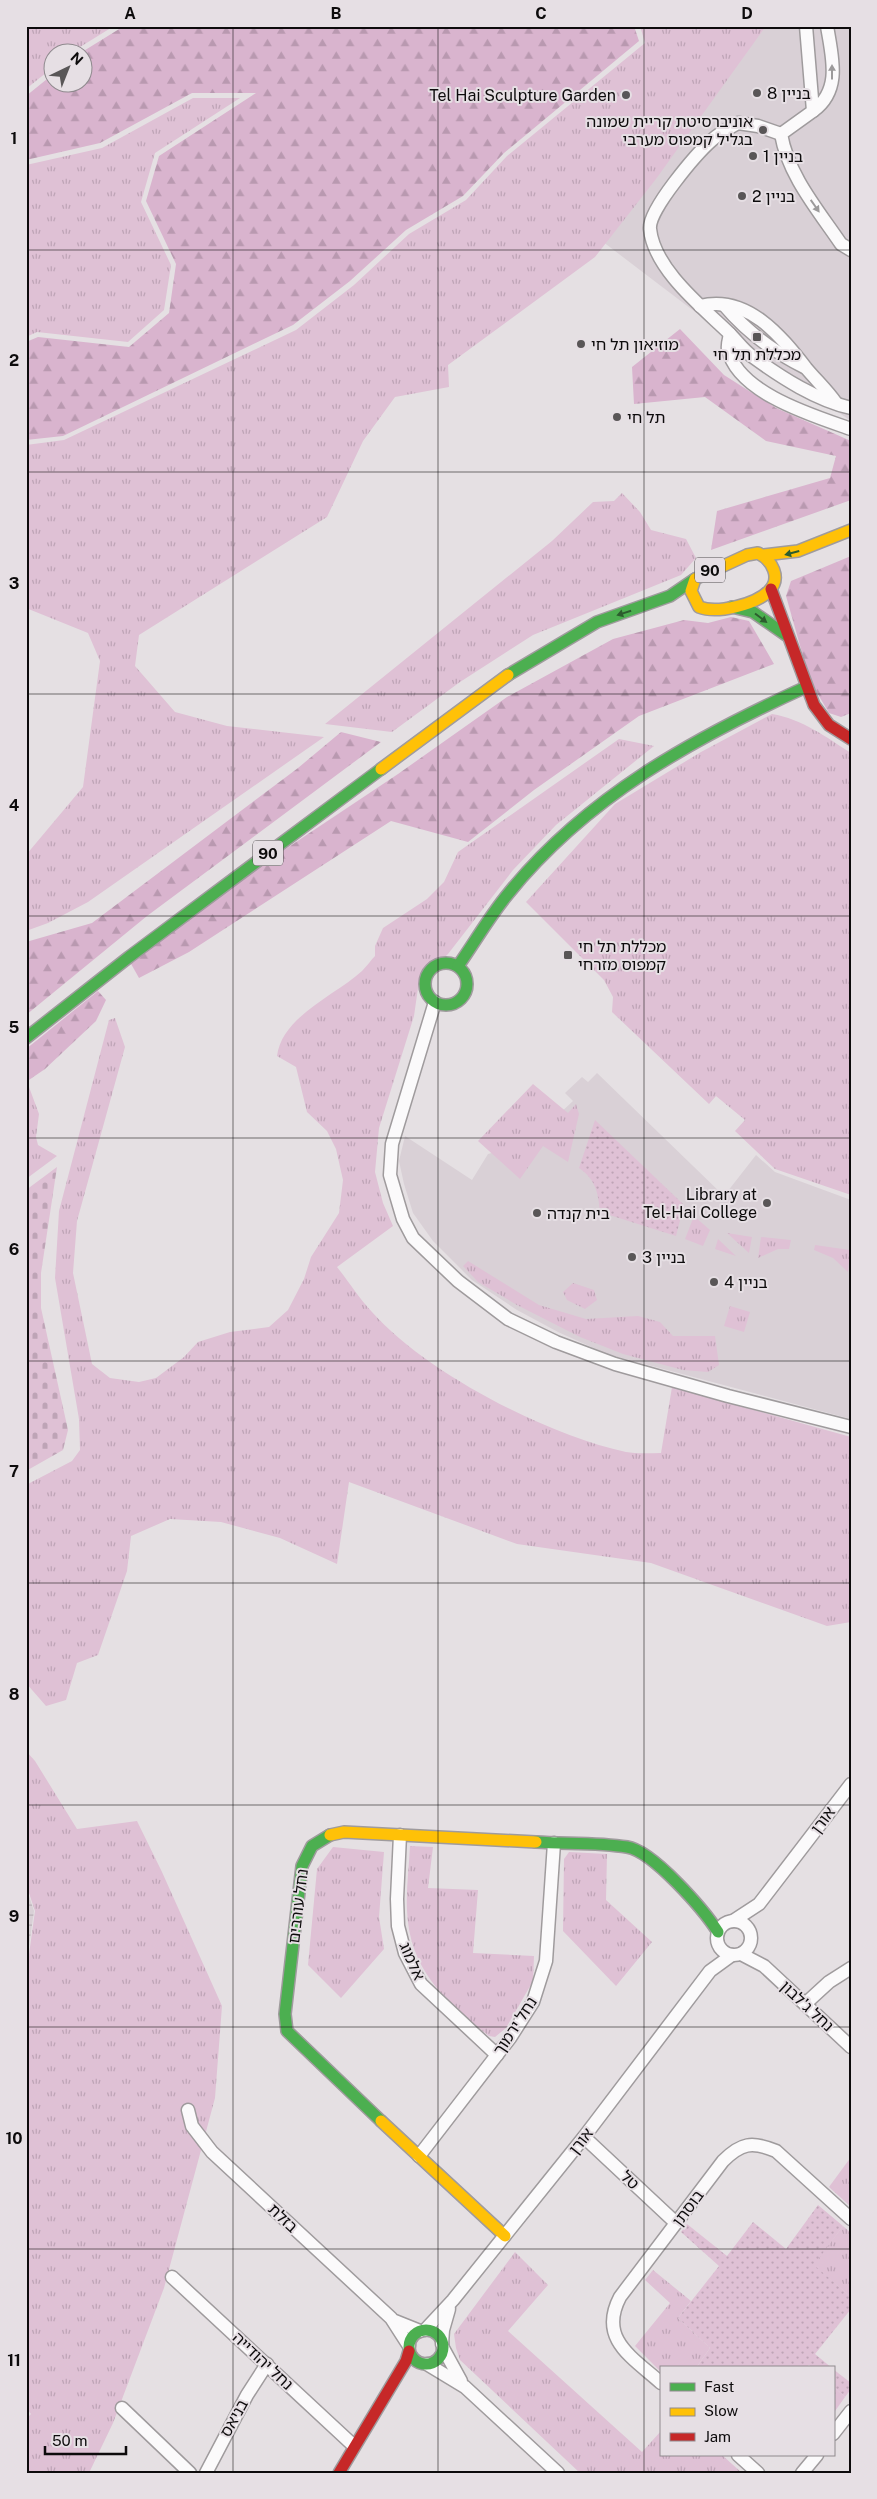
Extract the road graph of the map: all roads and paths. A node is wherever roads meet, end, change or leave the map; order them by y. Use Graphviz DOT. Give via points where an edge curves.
graph roads {
  1 [pos="806,26"];
  2 [pos="827,26"];
  3 [pos="813,111"];
  4 [pos="781,134"];
  5 [pos="851,250"];
  6 [pos="700,306"];
  7 [pos="730,334"];
  8 [pos="838,405"];
  9 [pos="851,408"];
  10 [pos="851,429"];
  11 [pos="851,530"];
  12 [pos="851,540"];
  13 [pos="764,555"];
  14 [pos="798,564"];
  15 [pos="784,571"];
  16 [pos="695,579"];
  17 [pos="772,586"];
  18 [pos="732,607"];
  19 [pos="689,608"];
  20 [pos="704,610"];
  21 [pos="633,622"];
  22 [pos="786,635"];
  23 [pos="512,672"];
  24 [pos="806,687"];
  25 [pos="851,739"];
  26 [pos="458,966"];
  27 [pos="435,1002"];
  28 [pos="26,1038"];
  29 [pos="851,1427"];
  30 [pos="851,1784"];
  31 [pos="400,1835"];
  32 [pos="554,1843"];
  33 [pos="759,1904"];
  34 [pos="705,1911"];
  35 [pos="732,1921"];
  36 [pos="718,1937"];
  37 [pos="751,1938"];
  38 [pos="736,1954"];
  39 [pos="764,1966"];
  40 [pos="851,1968"];
  41 [pos="704,1978"];
  42 [pos="805,2004"];
  43 [pos="851,2047"];
  44 [pos="497,2055"];
  45 [pos="188,2110"];
  46 [pos="584,2137"];
  47 [pos="419,2156"];
  48 [pos="851,2219"];
  49 [pos="676,2222"];
  50 [pos="505,2236"];
  51 [pos="172,2276"];
  52 [pos="453,2300"];
  53 [pos="391,2318"];
  54 [pos="422,2331"];
  55 [pos="442,2346"];
  56 [pos="409,2348"];
  57 [pos="267,2364"];
  58 [pos="425,2364"];
  59 [pos="660,2382"];
  60 [pos="465,2387"];
  61 [pos="386,2394"];
  62 [pos="122,2408"];
  63 [pos="851,2411"];
  64 [pos="834,2433"];
  65 [pos="354,2446"];
  66 [pos="739,2456"];
  67 [pos="815,2456"];
  68 [pos="190,2473"];
  69 [pos="206,2473"];
  70 [pos="339,2473"];
  71 [pos="558,2473"];
  72 [pos="758,2473"];
  73 [pos="802,2473"];
  1 -- 3 [label="street"];
  3 -- 2 [label="street, one-way" via="829,96 833,77"];
  3 -- 4 [label="street"];
  4 -- 5 [label="street, one-way" via="784,151 802,188 841,244"];
  4 -- 6 [label="street" via="738,123 712,139 657,206 649,227 652,240 663,264"];
  6 -- 7 [label="street"];
  6 -- 8 [label="street" via="711,303 724,305 752,314 772,328 793,348"];
  7 -- 8 [label="street" via="752,356 792,382"];
  7 -- 10 [label="street" via="728,349 737,368 757,388 809,414"];
  8 -- 9 [label="street"];
  11 -- 13 [label="main road, 90, one-way" via="789,554"];
  12 -- 14 [label="main road"];
  13 -- 16 [label="main road, 90" via="747,555"];
  13 -- 17 [label="main road" via="774,567 776,577"];
  15 -- 17 [label="main road"];
  16 -- 20 [label="main road, 90" via="691,591"];
  16 -- 23 [label="main road, 90, one-way" via="670,596 597,622"];
  17 -- 18 [label="main road" via="764,594"];
  17 -- 22 [label="main road"];
  18 -- 20 [label="main road" via="716,612"];
  18 -- 22 [label="main road, one-way" via="753,612"];
  19 -- 20 [label="main road"];
  21 -- 23 [label="main road, 90" via="604,631"];
  22 -- 24 [label="main road"];
  23 -- 28 [label="main road, 90"];
  24 -- 25 [label="main road" via="820,715"];
  24 -- 26 [label="main road" via="677,750 599,803 557,841 507,895"];
  26 -- 27 [label="main road" via="446,963 430,970 425,988"];
  26 -- 27 [label="main road" via="468,982 466,994 449,1005"];
  27 -- 29 [label="street" via="392,1144 390,1175 403,1219 413,1238 458,1281 508,1319 556,1342 624,1367"];
  30 -- 33 [label="street, אורן"];
  31 -- 32 [label="main road, נחל עורבים"];
  31 -- 44 [label="street, אלמוג" via="398,1926 405,1953 422,1984"];
  31 -- 47 [label="main road, נחל עורבים" via="328,1834 317,1840 306,1853 285,2022 287,2031 296,2041"];
  32 -- 34 [label="main road, נחל עורבים" via="629,1846 651,1861"];
  32 -- 44 [label="street, נחל ירמוך" via="546,1961 541,1981 524,2018"];
  33 -- 35 [label="street, אורן"];
  33 -- 37 [label="street, אורן"];
  34 -- 35 [label="street, נחל עורבים" via="719,1920"];
  34 -- 36 [label="main road, נחל עורבים"];
  35 -- 36 [label="street" via="721,1927"];
  35 -- 37 [label="street" via="742,1924"];
  36 -- 38 [label="street" via="724,1952"];
  36 -- 41 [label="street, אורן"];
  37 -- 38 [label="street" via="749,1946"];
  37 -- 39 [label="street, נחל ג'לבון" via="753,1950"];
  38 -- 39 [label="street, נחל ג'לבון"];
  38 -- 41 [label="street, אורן" via="717,1965"];
  39 -- 42 [label="street, נחל ג'לבון"];
  40 -- 42 [label="street" via="828,1982"];
  41 -- 46 [label="street, אורן"];
  42 -- 43 [label="street, נחל ג'לבון"];
  44 -- 47 [label="street, נחל ירמוך"];
  45 -- 53 [label="street, בזלת" via="192,2126 212,2152"];
  46 -- 49 [label="street, טל"];
  46 -- 50 [label="street, אורן"];
  47 -- 50 [label="main road, נחל עורבים"];
  48 -- 49 [label="street, בוסתן" via="776,2151 761,2144 734,2150"];
  49 -- 59 [label="street, בוסתן" via="612,2311 611,2324 616,2338"];
  50 -- 52 [label="street, אורן"];
  51 -- 57 [label="street, נחל יהודייה"];
  52 -- 54 [label="street, אורן"];
  52 -- 55 [label="street, אורן" via="445,2321"];
  53 -- 54 [label="street, בזלת"];
  53 -- 56 [label="street, בזלת"];
  54 -- 55 [label="main road" via="434,2332"];
  54 -- 56 [label="main road" via="412,2337"];
  55 -- 58 [label="main road" via="436,2361"];
  55 -- 60 [label="street"];
  56 -- 58 [label="main road" via="413,2359"];
  56 -- 61 [label="main road" via="406,2361"];
  57 -- 65 [label="street, נחל יהודייה"];
  57 -- 69 [label="street, בניאס"];
  58 -- 60 [label="street"];
  58 -- 61 [label="main road"];
  60 -- 71 [label="street"];
  61 -- 65 [label="main road"];
  62 -- 68 [label="street"];
  63 -- 64 [label="street"];
  65 -- 70 [label="main road"];
  66 -- 72 [label="street"];
  67 -- 73 [label="street"];
}
